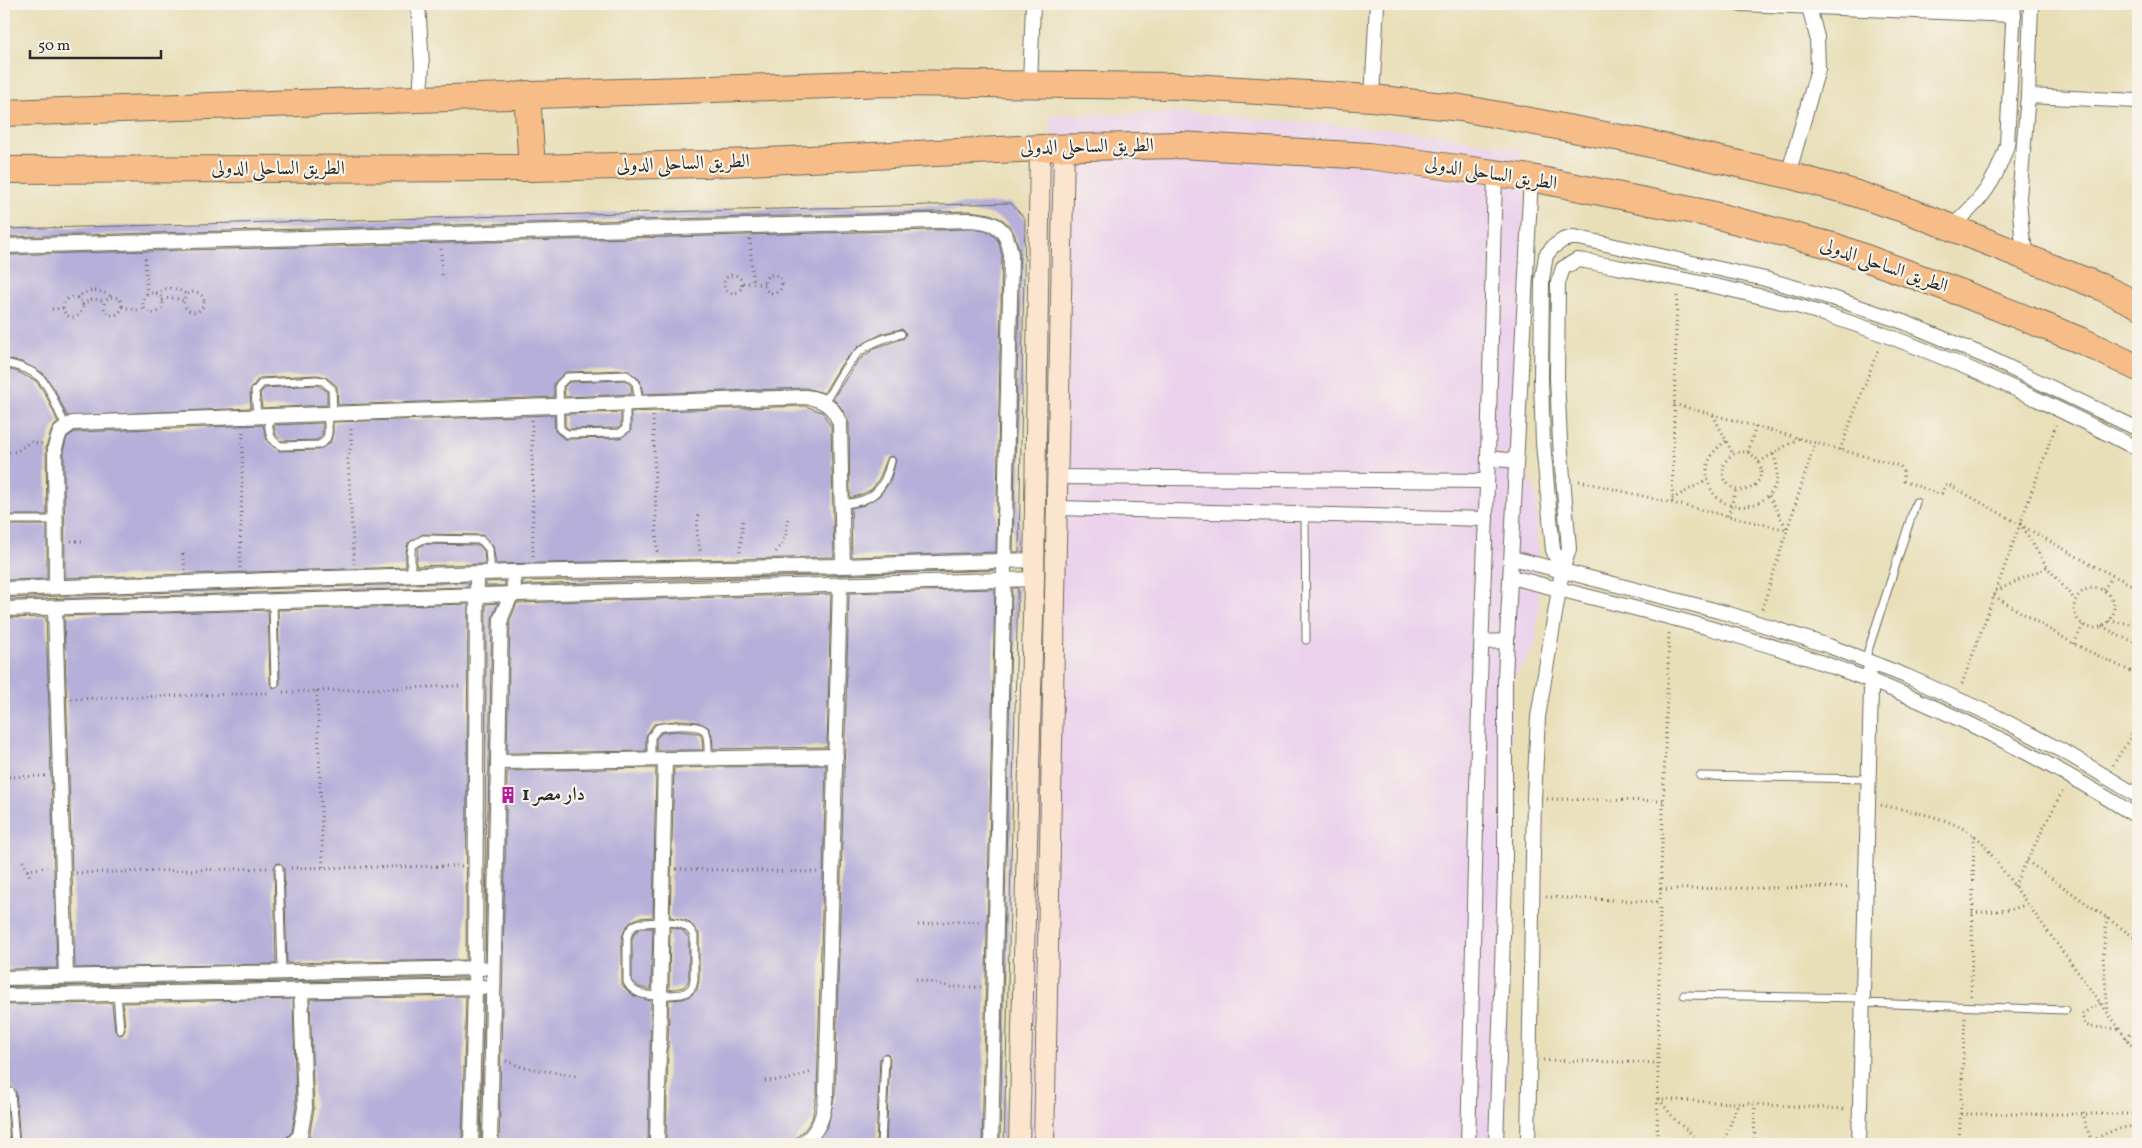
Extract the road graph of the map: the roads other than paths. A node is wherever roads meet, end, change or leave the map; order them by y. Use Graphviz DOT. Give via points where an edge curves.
graph roads {
  1 [pos="418,4"];
  2 [pos="1034,4"];
  3 [pos="1377,4"];
  4 [pos="1741,4"];
  5 [pos="1770,4"];
  6 [pos="2032,4"];
  7 [pos="1809,7"];
  8 [pos="2014,9"];
  9 [pos="1030,84"];
  10 [pos="527,94"];
  11 [pos="2028,96"];
  12 [pos="1372,98"];
  13 [pos="420,99"];
  14 [pos="2138,100"];
  15 [pos="4,113"];
  16 [pos="1052,148"];
  17 [pos="532,168"];
  18 [pos="4,170"];
  19 [pos="1495,173"];
  20 [pos="1788,175"];
  21 [pos="1531,178"];
  22 [pos="1951,227"];
  23 [pos="4,246"];
  24 [pos="1553,247"];
  25 [pos="2029,258"];
  26 [pos="1570,263"];
  27 [pos="2138,304"];
  28 [pos="901,334"];
  29 [pos="4,363"];
  30 [pos="2138,368"];
  31 [pos="825,402"];
  32 [pos="633,404"];
  33 [pos="560,406"];
  34 [pos="330,414"];
  35 [pos="256,416"];
  36 [pos="66,426"];
  37 [pos="2138,429"];
  38 [pos="2138,448"];
  39 [pos="1488,458"];
  40 [pos="891,461"];
  41 [pos="1516,461"];
  42 [pos="1058,477"];
  43 [pos="1487,481"];
  44 [pos="1916,502"];
  45 [pos="842,504"];
  46 [pos="1057,508"];
  47 [pos="1305,515"];
  48 [pos="1486,519"];
  49 [pos="4,520"];
  50 [pos="55,520"];
  51 [pos="1512,558"];
  52 [pos="1004,561"];
  53 [pos="843,566"];
  54 [pos="1034,569"];
  55 [pos="1562,571"];
  56 [pos="513,572"];
  57 [pos="484,573"];
  58 [pos="411,576"];
  59 [pos="1511,577"];
  60 [pos="1003,580"];
  61 [pos="840,585"];
  62 [pos="56,587"];
  63 [pos="4,589"];
  64 [pos="1559,590"];
  65 [pos="511,595"];
  66 [pos="477,596"];
  67 [pos="273,602"];
  68 [pos="55,608"];
  69 [pos="4,609"];
  70 [pos="1306,640"];
  71 [pos="1508,641"];
  72 [pos="1482,642"];
  73 [pos="1865,660"];
  74 [pos="1870,681"];
  75 [pos="275,683"];
  76 [pos="836,756"];
  77 [pos="708,759"];
  78 [pos="651,760"];
  79 [pos="665,760"];
  80 [pos="498,762"];
  81 [pos="1700,776"];
  82 [pos="1868,779"];
  83 [pos="2138,796"];
  84 [pos="2138,818"];
  85 [pos="279,868"];
  86 [pos="662,923"];
  87 [pos="475,968"];
  88 [pos="494,968"];
  89 [pos="282,972"];
  90 [pos="66,976"];
  91 [pos="4,978"];
  92 [pos="494,986"];
  93 [pos="475,987"];
  94 [pos="301,990"];
  95 [pos="117,994"];
  96 [pos="660,995"];
  97 [pos="1684,995"];
  98 [pos="4,996"];
  99 [pos="1862,1001"];
  100 [pos="2066,1010"];
  101 [pos="120,1030"];
  102 [pos="885,1058"];
  103 [pos="11,1092"];
  104 [pos="15,1144"];
  105 [pos="292,1144"];
  106 [pos="471,1144"];
  107 [pos="490,1144"];
  108 [pos="657,1144"];
  109 [pos="802,1144"];
  110 [pos="881,1144"];
  111 [pos="991,1144"];
  112 [pos="1019,1144"];
  113 [pos="1044,1144"];
  114 [pos="1468,1144"];
  115 [pos="1496,1144"];
  116 [pos="1528,1144"];
  117 [pos="1860,1144"];
  1 -- 13 [label="street" via="422,65"];
  2 -- 9 [label="street"];
  3 -- 12 [label="street"];
  4 -- 5 [label="street"];
  5 -- 7 [label="street"];
  6 -- 11 [label="street"];
  7 -- 8 [label="street"];
  7 -- 20 [label="street" via="1817,37 1818,69"];
  8 -- 22 [label="street" via="2007,145 1987,192"];
  9 -- 10 [label="highway" via="889,84"];
  9 -- 12 [label="highway" via="1176,86"];
  10 -- 13 [label="highway"];
  10 -- 17 [label="highway"];
  11 -- 14 [label="street"];
  11 -- 25 [label="street" via="2019,198 2022,236"];
  12 -- 20 [label="highway" via="1461,108 1549,124"];
  13 -- 15 [label="highway"];
  16 -- 17 [label="highway, الطريق الساحلى الدولى" via="706,164"];
  16 -- 19 [label="highway, الطريق الساحلى الدولى" via="1180,145 1369,156"];
  16 -- 42 [label="street"];
  16 -- 54 [label="street"];
  17 -- 18 [label="highway, الطريق الساحلى الدولى"];
  19 -- 21 [label="highway, الطريق الساحلى الدولى"];
  19 -- 39 [label="street"];
  20 -- 22 [label="highway" via="1851,192"];
  21 -- 30 [label="highway, الطريق الساحلى الدولى" via="1710,214 1833,246 2082,341"];
  21 -- 41 [label="street"];
  22 -- 25 [label="highway"];
  23 -- 52 [label="street" via="749,226 976,221 994,224 1003,232 1011,255"];
  24 -- 26 [label="street"];
  24 -- 37 [label="street" via="1574,237 1586,238 1840,300 1985,356"];
  24 -- 55 [label="street" via="1546,255 1542,280 1541,379 1553,550"];
  25 -- 27 [label="highway"];
  26 -- 38 [label="street" via="1585,261 1677,278 1834,317 1980,372"];
  26 -- 55 [label="street" via="1563,268 1558,283 1557,378 1569,549"];
  28 -- 31 [label="lane" via="879,339 860,350"];
  29 -- 36 [label="lane" via="37,373 47,384"];
  31 -- 32 [label="street" via="806,398"];
  31 -- 45 [label="street" via="840,424"];
  32 -- 33 [label="street"];
  32 -- 33 [label="lane" via="626,429 620,433 563,432 560,429"];
  32 -- 33 [label="lane" via="636,383 621,374 567,377 559,385"];
  33 -- 34 [label="street"];
  34 -- 35 [label="street"];
  34 -- 35 [label="lane" via="328,436 323,444 282,446 270,437"];
  34 -- 35 [label="lane" via="332,389 317,380 262,383 255,391"];
  35 -- 36 [label="street" via="80,422"];
  36 -- 50 [label="street" via="60,432 55,447"];
  39 -- 41 [label="street"];
  39 -- 43 [label="street"];
  40 -- 45 [label="lane" via="887,478 876,493 861,503"];
  41 -- 51 [label="street"];
  42 -- 43 [label="street"];
  42 -- 46 [label="street"];
  43 -- 48 [label="street"];
  44 -- 73 [label="lane"];
  45 -- 53 [label="street"];
  46 -- 47 [label="street"];
  46 -- 113 [label="street"];
  47 -- 48 [label="street"];
  47 -- 70 [label="lane"];
  48 -- 72 [label="street"];
  49 -- 50 [label="lane"];
  50 -- 62 [label="street"];
  51 -- 55 [label="street"];
  51 -- 59 [label="street"];
  52 -- 53 [label="street"];
  52 -- 54 [label="street"];
  52 -- 60 [label="street"];
  53 -- 56 [label="street"];
  54 -- 60 [label="street"];
  54 -- 112 [label="street"];
  55 -- 64 [label="street"];
  55 -- 73 [label="street" via="1758,622"];
  56 -- 57 [label="street"];
  56 -- 65 [label="street"];
  57 -- 58 [label="street"];
  57 -- 58 [label="lane" via="489,549 481,540 424,539 413,545"];
  57 -- 66 [label="street"];
  58 -- 62 [label="street"];
  59 -- 64 [label="street"];
  59 -- 71 [label="street"];
  60 -- 61 [label="street"];
  60 -- 111 [label="street"];
  61 -- 65 [label="street"];
  61 -- 76 [label="street"];
  62 -- 63 [label="street"];
  64 -- 74 [label="street" via="1774,647"];
  64 -- 116 [label="street" via="1538,717"];
  65 -- 66 [label="street"];
  65 -- 80 [label="street" via="501,618"];
  66 -- 67 [label="street"];
  66 -- 87 [label="street"];
  67 -- 68 [label="street"];
  67 -- 75 [label="lane"];
  68 -- 69 [label="street"];
  68 -- 90 [label="street"];
  71 -- 72 [label="street"];
  71 -- 115 [label="street" via="1505,677 1506,876"];
  72 -- 114 [label="street"];
  73 -- 74 [label="street"];
  73 -- 83 [label="street" via="1957,698 2033,735"];
  74 -- 82 [label="street"];
  74 -- 84 [label="street" via="1970,723 2070,776"];
  76 -- 77 [label="street"];
  76 -- 109 [label="street" via="826,1094 823,1119 818,1129"];
  77 -- 78 [label="lane" via="706,732 698,726 658,728 651,737"];
  77 -- 79 [label="street"];
  78 -- 79 [label="street"];
  78 -- 80 [label="street"];
  79 -- 86 [label="street"];
  80 -- 88 [label="street"];
  81 -- 82 [label="lane"];
  82 -- 99 [label="street"];
  85 -- 89 [label="lane"];
  86 -- 96 [label="street"];
  86 -- 96 [label="lane" via="681,923 691,930 694,936 694,980 688,992"];
  86 -- 96 [label="lane" via="640,923 633,926 627,938 627,982 640,994"];
  87 -- 88 [label="street"];
  87 -- 89 [label="street"];
  87 -- 93 [label="street"];
  88 -- 92 [label="street"];
  89 -- 90 [label="street"];
  90 -- 91 [label="street"];
  92 -- 93 [label="street"];
  92 -- 107 [label="street"];
  93 -- 94 [label="street"];
  93 -- 106 [label="street"];
  94 -- 95 [label="street"];
  94 -- 105 [label="street" via="305,1108 300,1136"];
  95 -- 98 [label="street"];
  95 -- 101 [label="lane"];
  96 -- 108 [label="street"];
  97 -- 99 [label="lane"];
  99 -- 100 [label="lane"];
  99 -- 117 [label="street"];
  102 -- 110 [label="lane"];
  103 -- 104 [label="lane"];
}
